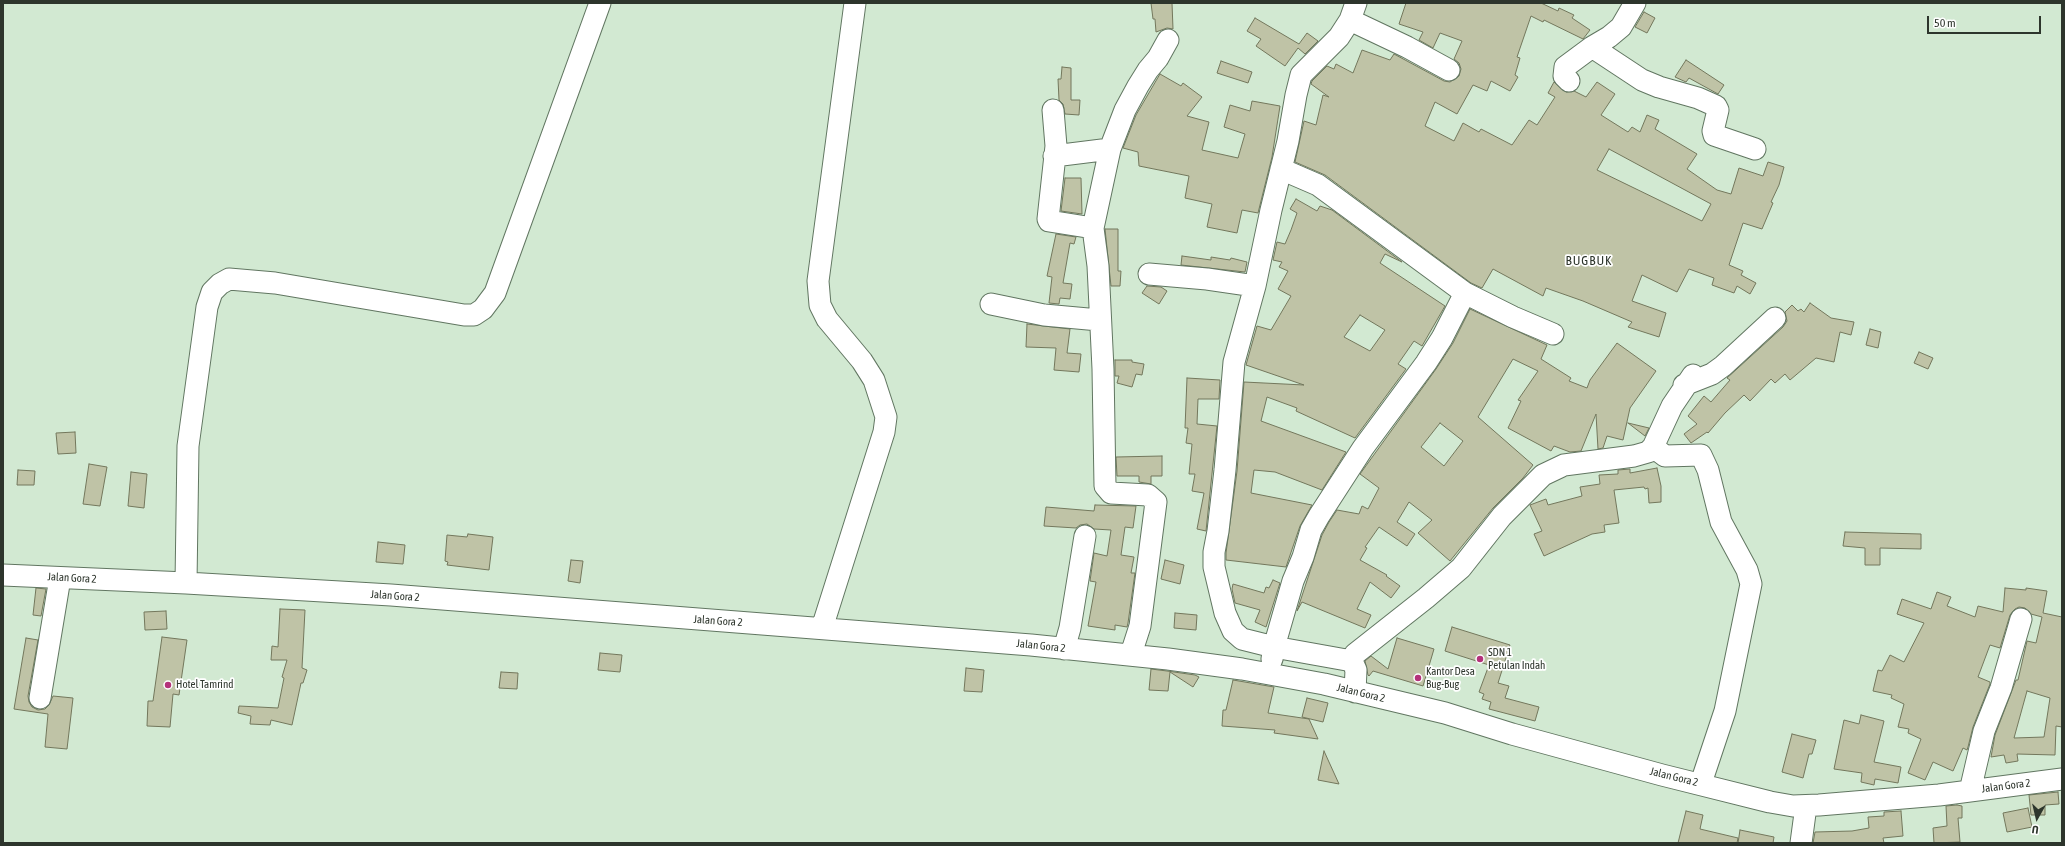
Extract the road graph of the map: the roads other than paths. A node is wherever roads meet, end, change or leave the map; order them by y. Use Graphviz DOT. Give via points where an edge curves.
graph roads {
  1 [pos="600,3"];
  2 [pos="855,3"];
  3 [pos="1635,3"];
  4 [pos="1353,12"];
  5 [pos="1168,40"];
  6 [pos="1592,47"];
  7 [pos="1449,70"];
  8 [pos="1569,81"];
  9 [pos="1053,110"];
  10 [pos="1110,149"];
  11 [pos="1755,149"];
  12 [pos="1054,156"];
  13 [pos="1281,169"];
  14 [pos="1094,228"];
  15 [pos="1149,274"];
  16 [pos="1255,286"];
  17 [pos="1465,293"];
  18 [pos="991,304"];
  19 [pos="1775,318"];
  20 [pos="1099,320"];
  21 [pos="1554,334"];
  22 [pos="1698,369"];
  23 [pos="1684,386"];
  24 [pos="1653,447"];
  25 [pos="1085,536"];
  26 [pos="3,575"];
  27 [pos="60,578"];
  28 [pos="186,583"];
  29 [pos="2021,619"];
  30 [pos="822,628"];
  31 [pos="1274,647"];
  32 [pos="1064,649"];
  33 [pos="1131,654"];
  34 [pos="1352,661"];
  35 [pos="1271,674"];
  36 [pos="1355,692"];
  37 [pos="40,698"];
  38 [pos="2062,779"];
  39 [pos="1701,783"];
  40 [pos="1970,791"];
  41 [pos="1806,806"];
  42 [pos="1801,843"];
  1 -- 28 [label="street" via="495,293 483,310 474,315 464,315 230,279 212,292 206,307 188,446"];
  2 -- 30 [label="street" via="818,282 820,305 827,319 862,361 874,380 886,417 884,432"];
  3 -- 6 [label="street" via="1621,27"];
  4 -- 7 [label="street" via="1406,47"];
  4 -- 13 [label="street" via="1326,52 1301,74"];
  5 -- 10 [label="street" via="1135,92"];
  6 -- 8 [label="street" via="1565,67 1564,76"];
  6 -- 11 [label="street" via="1642,80 1716,106 1718,110 1714,134"];
  9 -- 12 [label="street" via="1056,130"];
  10 -- 12 [label="street"];
  10 -- 14 [label="street"];
  12 -- 14 [label="street" via="1048,220"];
  13 -- 16 [label="street"];
  13 -- 17 [label="street" via="1318,185"];
  14 -- 20 [label="street"];
  15 -- 16 [label="street"];
  16 -- 31 [label="street" via="1234,362 1214,567 1225,613 1233,631 1242,639"];
  17 -- 21 [label="street"];
  17 -- 31 [label="street" via="1426,363 1363,448 1311,530"];
  18 -- 20 [label="street" via="1044,315"];
  19 -- 23 [label="street" via="1723,366 1712,374"];
  20 -- 33 [label="street" via="1105,412 1106,488 1110,492 1148,495 1156,502 1140,626"];
  22 -- 23 [label="street"];
  23 -- 24 [label="street"];
  24 -- 34 [label="street" via="1648,452 1634,456 1564,465 1537,479 1502,516 1461,568 1355,654"];
  24 -- 39 [label="street" via="1665,456 1701,455 1708,470 1725,530 1747,570 1751,584 1725,711"];
  25 -- 32 [label="street" via="1070,628"];
  26 -- 27 [label="street, Jalan Gora 2"];
  27 -- 28 [label="street, Jalan Gora 2"];
  27 -- 37 [label="street"];
  28 -- 30 [label="street, Jalan Gora 2" via="391,595"];
  29 -- 40 [label="street" via="2001,688 1984,731"];
  30 -- 32 [label="street, Jalan Gora 2"];
  31 -- 34 [label="street"];
  31 -- 35 [label="street"];
  32 -- 33 [label="street, Jalan Gora 2"];
  33 -- 35 [label="street, Jalan Gora 2"];
  34 -- 36 [label="street" via="1356,670"];
  35 -- 36 [label="street, Jalan Gora 2"];
  36 -- 39 [label="street, Jalan Gora 2" via="1445,713 1512,734"];
  38 -- 40 [label="street, Jalan Gora 2"];
  39 -- 41 [label="street, Jalan Gora 2" via="1770,802"];
  40 -- 41 [label="street, Jalan Gora 2"];
  41 -- 42 [label="street"];
}
